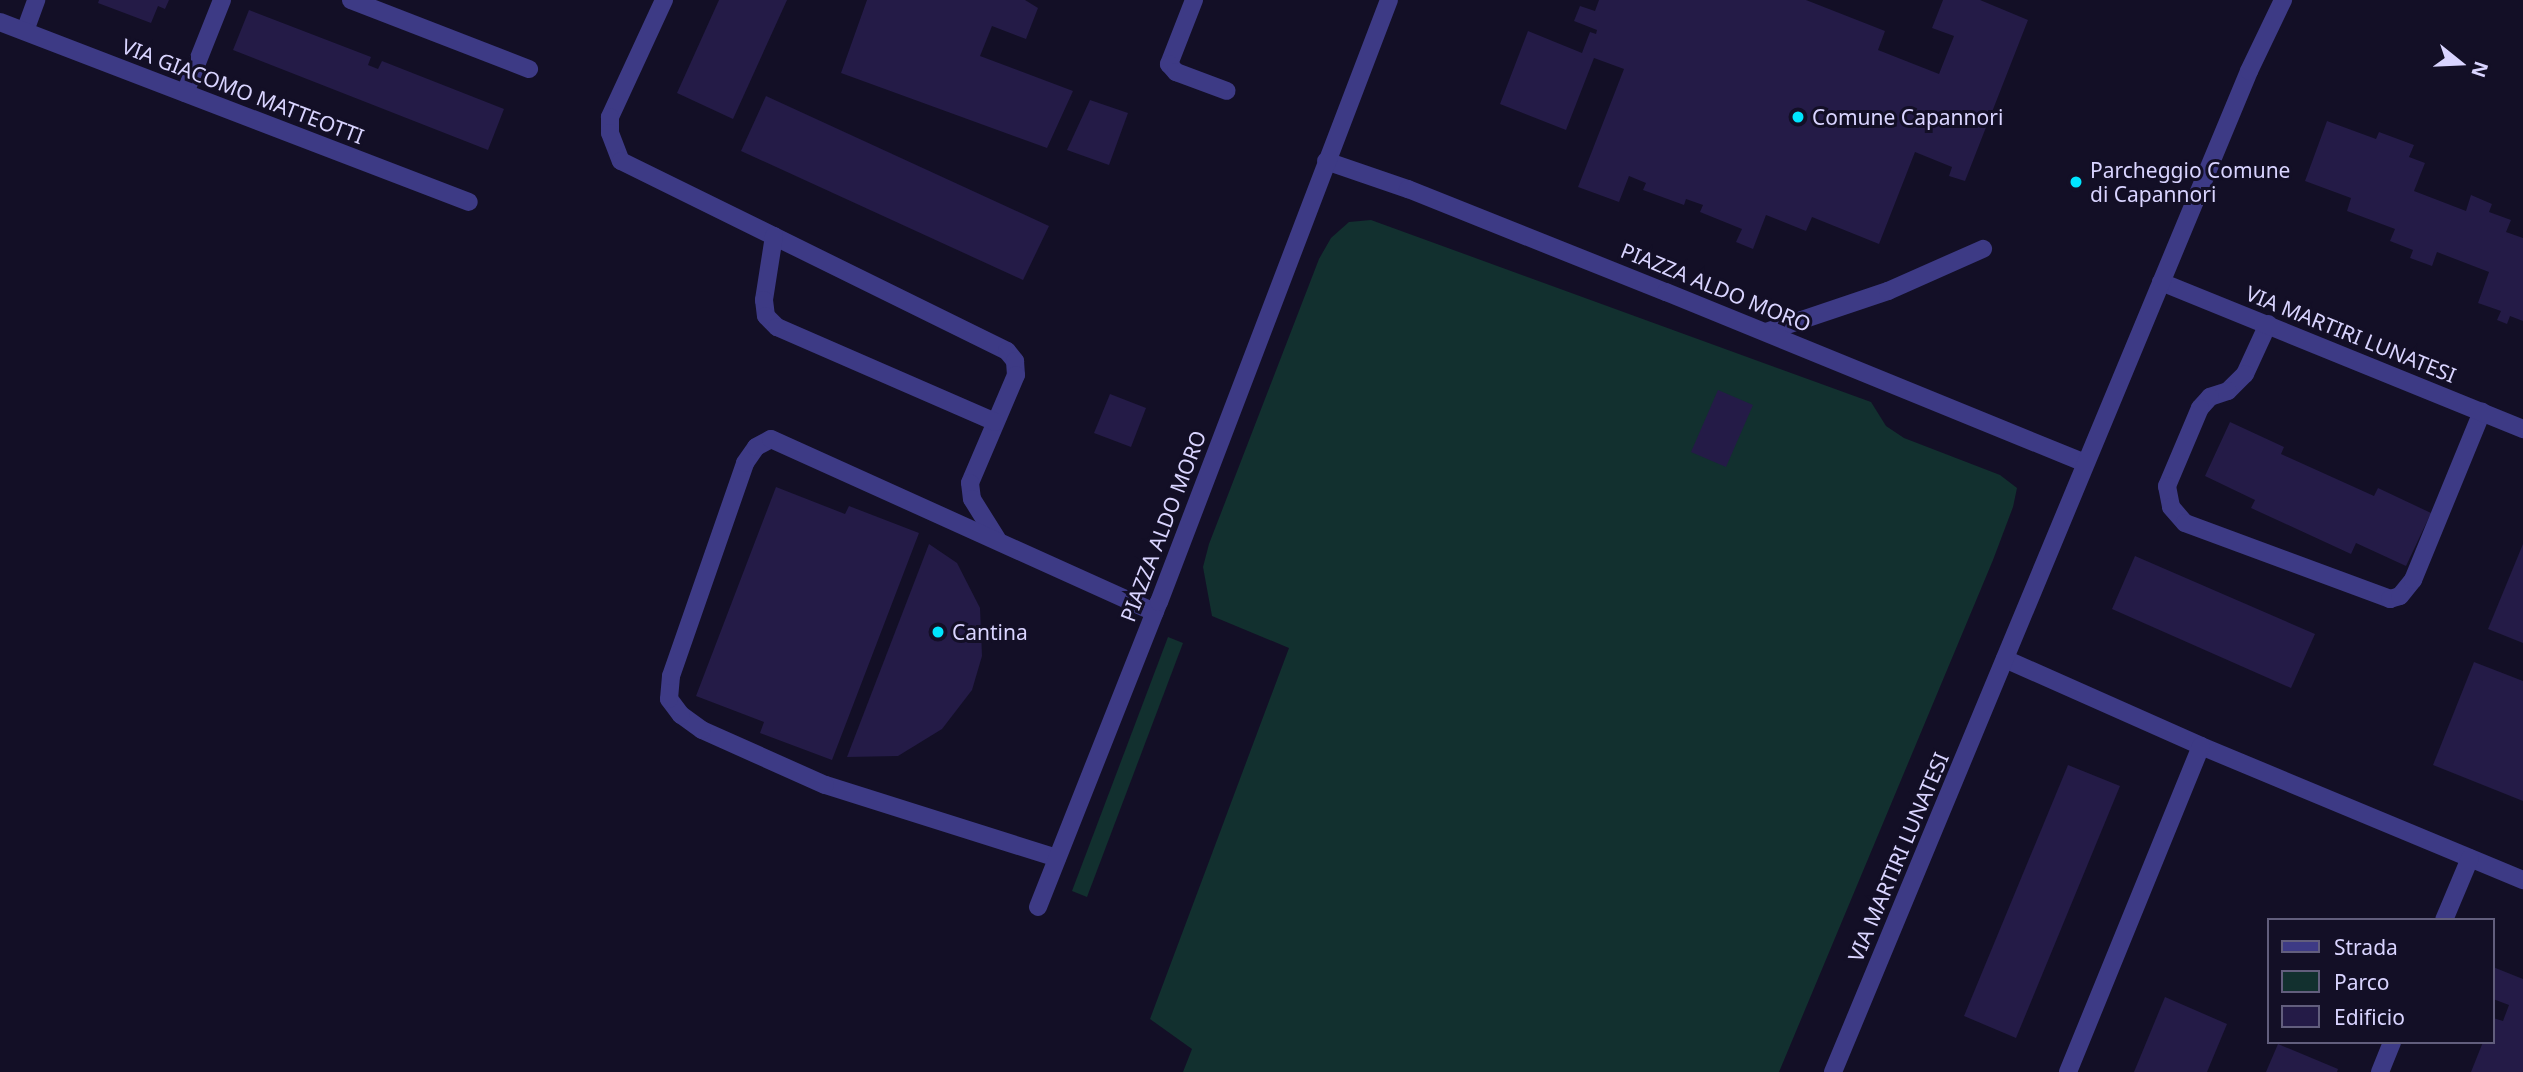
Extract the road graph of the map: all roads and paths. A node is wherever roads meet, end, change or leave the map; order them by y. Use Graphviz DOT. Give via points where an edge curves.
graph roads {
  1 [pos="36,0"];
  2 [pos="222,0"];
  3 [pos="351,0"];
  4 [pos="664,0"];
  5 [pos="1194,0"];
  6 [pos="1389,0"];
  7 [pos="2283,0"];
  8 [pos="0,22"];
  9 [pos="25,31"];
  10 [pos="529,69"];
  11 [pos="1227,91"];
  12 [pos="185,93"];
  13 [pos="1326,161"];
  14 [pos="469,202"];
  15 [pos="774,236"];
  16 [pos="1983,249"];
  17 [pos="2161,282"];
  18 [pos="2268,324"];
  19 [pos="1766,332"];
  20 [pos="2482,412"];
  21 [pos="995,422"];
  22 [pos="2523,429"];
  23 [pos="2086,463"];
  24 [pos="997,540"];
  25 [pos="1155,612"];
  26 [pos="2005,659"];
  27 [pos="2202,746"];
  28 [pos="1057,858"];
  29 [pos="2470,858"];
  30 [pos="2523,880"];
  31 [pos="1038,907"];
  32 [pos="2445,918"];
  33 [pos="2391,1044"];
  34 [pos="1833,1072"];
  35 [pos="2068,1072"];
  36 [pos="2380,1072"];
  1 -- 9 [label="street"];
  2 -- 12 [label="street"];
  3 -- 10 [label="street"];
  4 -- 15 [label="street" via="610,117 610,133 621,161"];
  5 -- 11 [label="street" via="1169,64 1176,72"];
  6 -- 13 [label="street, PIAZZA ALDO MORO"];
  7 -- 17 [label="street, VIA MARTIRI LUNATESI"];
  8 -- 9 [label="street, VIA GIACOMO MATTEOTTI"];
  9 -- 12 [label="street, VIA GIACOMO MATTEOTTI"];
  12 -- 14 [label="street, VIA GIACOMO MATTEOTTI"];
  13 -- 19 [label="street, PIAZZA ALDO MORO" via="1408,189"];
  13 -- 25 [label="street, PIAZZA ALDO MORO"];
  15 -- 21 [label="street" via="764,300 766,316 777,327"];
  15 -- 21 [label="street" via="1007,351 1015,361 1016,374"];
  16 -- 19 [label="street" via="1888,291"];
  17 -- 18 [label="street, VIA MARTIRI LUNATESI"];
  17 -- 23 [label="street, VIA MARTIRI LUNATESI"];
  18 -- 20 [label="street, VIA MARTIRI LUNATESI"];
  18 -- 20 [label="street" via="2245,374 2200,408 2167,486 2171,507 2185,523 2390,599 2400,596 2413,580"];
  19 -- 23 [label="street, PIAZZA ALDO MORO"];
  20 -- 22 [label="street, VIA MARTIRI LUNATESI"];
  21 -- 24 [label="street" via="970,483 972,499"];
  23 -- 26 [label="street, VIA MARTIRI LUNATESI"];
  24 -- 25 [label="street"];
  24 -- 28 [label="street" via="771,439 756,447 745,463 671,676 669,699 702,730 825,785"];
  25 -- 28 [label="street, PIAZZA ALDO MORO"];
  26 -- 27 [label="street"];
  26 -- 34 [label="street, VIA MARTIRI LUNATESI"];
  27 -- 29 [label="street"];
  27 -- 35 [label="street"];
  28 -- 31 [label="street, PIAZZA ALDO MORO"];
  29 -- 30 [label="street"];
  29 -- 32 [label="street"];
  33 -- 36 [label="street"];
}
